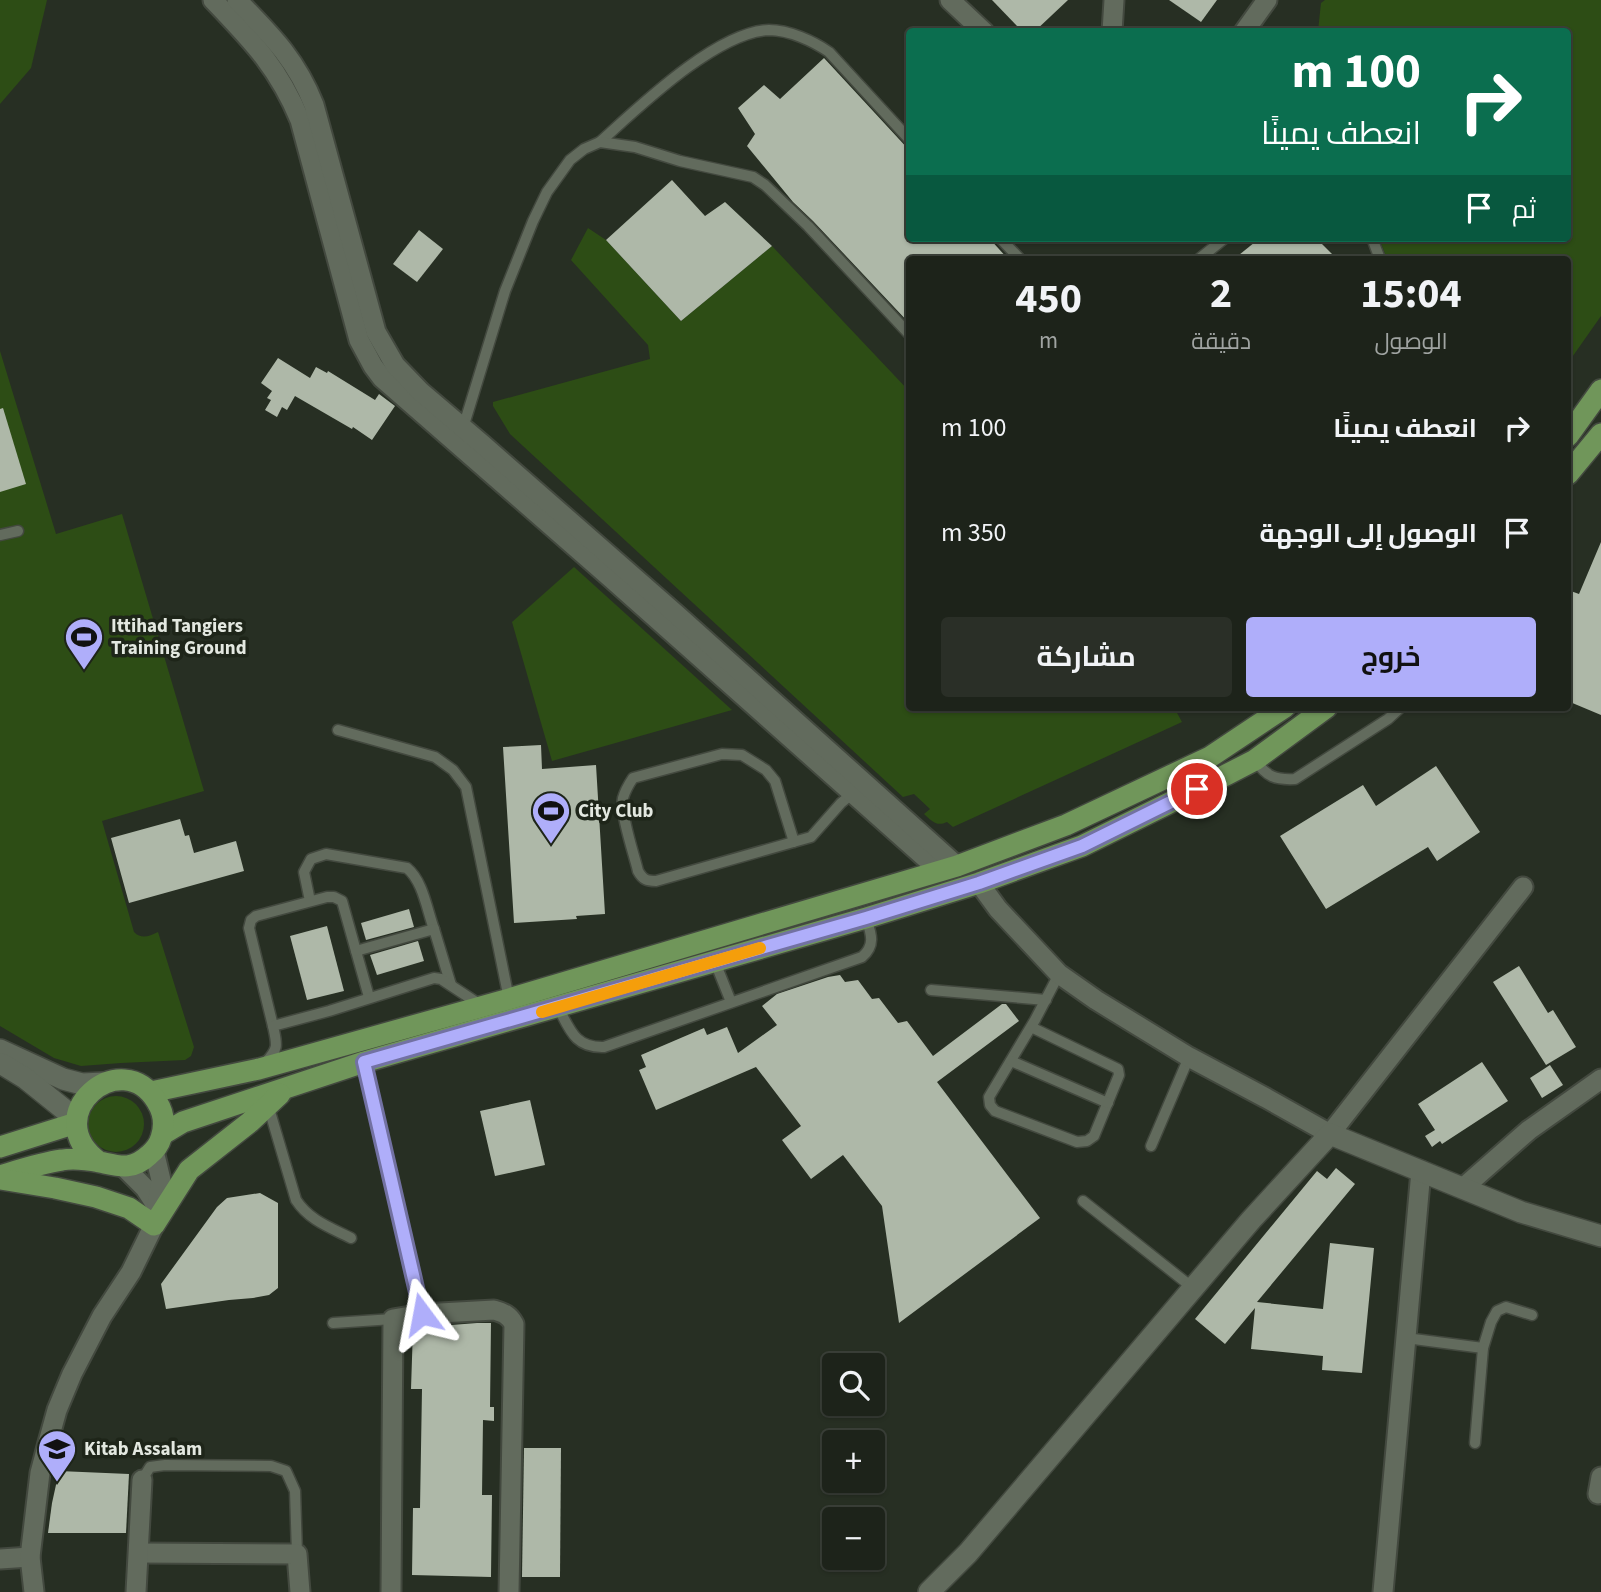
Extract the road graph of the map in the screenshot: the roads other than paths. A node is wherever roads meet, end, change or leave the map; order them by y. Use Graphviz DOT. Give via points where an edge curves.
graph roads {
  1 [pos="213,0"];
  2 [pos="237,0"];
  3 [pos="950,0"];
  4 [pos="1114,0"];
  5 [pos="1267,0"];
  6 [pos="980,28"];
  7 [pos="1112,28"];
  8 [pos="1247,28"];
  9 [pos="906,137"];
  10 [pos="600,142"];
  11 [pos="1004,242"];
  12 [pos="1220,242"];
  13 [pos="1017,256"];
  14 [pos="1203,256"];
  15 [pos="906,331"];
  16 [pos="1601,390"];
  17 [pos="463,428"];
  18 [pos="1571,432"];
  19 [pos="1601,434"];
  20 [pos="1571,470"];
  21 [pos="18,531"];
  22 [pos="0,535"];
  23 [pos="1280,711"];
  24 [pos="1321,711"];
  25 [pos="1397,711"];
  26 [pos="338,730"];
  27 [pos="1255,760"];
  28 [pos="853,793"];
  29 [pos="794,842"];
  30 [pos="948,868"];
  31 [pos="979,883"];
  32 [pos="1523,887"];
  33 [pos="310,901"];
  34 [pos="866,918"];
  35 [pos="434,929"];
  36 [pos="356,951"];
  37 [pos="715,962"];
  38 [pos="1059,974"];
  39 [pos="451,985"];
  40 [pos="931,990"];
  41 [pos="369,997"];
  42 [pos="509,999"];
  43 [pos="1046,1000"];
  44 [pos="731,1002"];
  45 [pos="482,1006"];
  46 [pos="558,1007"];
  47 [pos="273,1026"];
  48 [pos="1031,1027"];
  49 [pos="0,1050"];
  50 [pos="1189,1057"];
  51 [pos="1011,1060"];
  52 [pos="364,1062"];
  53 [pos="0,1063"];
  54 [pos="259,1069"];
  55 [pos="1601,1079"];
  56 [pos="104,1083"];
  57 [pos="287,1088"];
  58 [pos="151,1092"];
  59 [pos="1108,1103"];
  60 [pos="268,1105"];
  61 [pos="76,1121"];
  62 [pos="1330,1134"];
  63 [pos="158,1142"];
  64 [pos="1151,1146"];
  65 [pos="0,1147"];
  66 [pos="99,1162"];
  67 [pos="124,1167"];
  68 [pos="1421,1171"];
  69 [pos="0,1177"];
  70 [pos="1463,1188"];
  71 [pos="1083,1201"];
  72 [pos="155,1215"];
  73 [pos="1601,1236"];
  74 [pos="351,1238"];
  75 [pos="1193,1288"];
  76 [pos="422,1314"];
  77 [pos="1532,1315"];
  78 [pos="393,1319"];
  79 [pos="332,1323"];
  80 [pos="1406,1338"];
  81 [pos="1483,1348"];
  82 [pos="1475,1443"];
  83 [pos="142,1480"];
  84 [pos="139,1553"];
  85 [pos="297,1554"];
  86 [pos="30,1557"];
  87 [pos="0,1559"];
  88 [pos="34,1592"];
  89 [pos="136,1592"];
  90 [pos="300,1592"];
  91 [pos="391,1592"];
  92 [pos="509,1592"];
  93 [pos="929,1592"];
  94 [pos="1383,1592"];
  1 -- 28 [label="street" via="265,56 293,103 359,340 382,378"];
  2 -- 17 [label="street" via="280,45 308,89 384,349 408,380"];
  3 -- 6 [label="street"];
  4 -- 7 [label="street"];
  5 -- 8 [label="street"];
  9 -- 10 [label="lane" via="828,52 817,44 769,30 749,33 702,57"];
  10 -- 15 [label="lane" via="753,177 808,226"];
  10 -- 17 [label="lane" via="570,160 547,192 505,291"];
  11 -- 13 [label="lane"];
  12 -- 14 [label="lane"];
  16 -- 18 [label="highway"];
  17 -- 30 [label="street" via="677,615"];
  19 -- 20 [label="highway"];
  21 -- 22 [label="lane"];
  23 -- 30 [label="highway" via="1210,757 1066,825"];
  24 -- 27 [label="highway"];
  25 -- 27 [label="lane" via="1295,779 1272,777"];
  26 -- 42 [label="lane" via="435,757 466,787"];
  27 -- 31 [label="highway" via="1082,846"];
  28 -- 29 [label="lane" via="811,837"];
  28 -- 30 [label="street"];
  29 -- 29 [label="lane" via="647,881 638,871 623,799 633,778 722,754 742,755 775,781"];
  30 -- 42 [label="highway"];
  31 -- 34 [label="highway"];
  31 -- 38 [label="street"];
  32 -- 62 [label="street"];
  33 -- 35 [label="lane" via="304,872 312,859 326,854 407,869 419,884"];
  33 -- 36 [label="lane" via="334,897 342,901"];
  33 -- 47 [label="lane" via="251,920 249,928"];
  34 -- 37 [label="highway"];
  34 -- 44 [label="lane" via="872,941 862,957"];
  35 -- 36 [label="lane"];
  35 -- 39 [label="lane"];
  36 -- 41 [label="lane"];
  37 -- 44 [label="lane"];
  37 -- 46 [label="highway"];
  38 -- 43 [label="lane"];
  38 -- 50 [label="street"];
  39 -- 41 [label="lane" via="434,978"];
  39 -- 45 [label="lane"];
  40 -- 43 [label="lane"];
  41 -- 47 [label="lane"];
  42 -- 45 [label="highway"];
  43 -- 48 [label="lane"];
  44 -- 46 [label="lane" via="604,1047 585,1045 574,1037"];
  45 -- 54 [label="highway"];
  46 -- 52 [label="highway"];
  47 -- 54 [label="lane" via="276,1052"];
  48 -- 51 [label="lane"];
  48 -- 59 [label="lane" via="1118,1069"];
  49 -- 56 [label="street" via="63,1079"];
  50 -- 62 [label="street"];
  50 -- 64 [label="lane"];
  51 -- 59 [label="lane"];
  51 -- 59 [label="lane" via="989,1097 995,1111 1077,1142 1094,1136"];
  52 -- 57 [label="highway"];
  52 -- 76 [label="lane"];
  53 -- 61 [label="street"];
  54 -- 58 [label="highway"];
  55 -- 70 [label="street" via="1530,1130"];
  56 -- 58 [label="highway" via="131,1081"];
  56 -- 61 [label="highway" via="82,1102"];
  57 -- 60 [label="highway"];
  57 -- 63 [label="highway" via="183,1122"];
  58 -- 63 [label="highway" via="164,1120"];
  60 -- 72 [label="highway" via="189,1170"];
  60 -- 74 [label="lane" via="296,1200 304,1212"];
  61 -- 65 [label="highway"];
  61 -- 66 [label="highway" via="82,1145"];
  62 -- 68 [label="street"];
  62 -- 75 [label="street"];
  63 -- 67 [label="highway" via="146,1159"];
  63 -- 72 [label="street" via="161,1180"];
  66 -- 67 [label="highway"];
  66 -- 69 [label="highway" via="65,1160"];
  67 -- 72 [label="street" via="145,1188"];
  68 -- 70 [label="street"];
  68 -- 80 [label="street"];
  69 -- 72 [label="highway"];
  70 -- 73 [label="street" via="1521,1212"];
  71 -- 75 [label="lane"];
  72 -- 86 [label="street" via="131,1272 95,1328 57,1410 40,1473"];
  75 -- 93 [label="street" via="968,1553"];
  76 -- 78 [label="street"];
  76 -- 92 [label="street" via="494,1310 506,1313 514,1324"];
  77 -- 81 [label="lane" via="1506,1307 1497,1311"];
  78 -- 79 [label="lane"];
  78 -- 91 [label="street"];
  80 -- 81 [label="lane"];
  80 -- 94 [label="street"];
  81 -- 82 [label="lane"];
  83 -- 84 [label="street"];
  83 -- 85 [label="lane" via="150,1467 165,1465 271,1466 286,1471 295,1490"];
  84 -- 85 [label="street"];
  84 -- 89 [label="street"];
  85 -- 90 [label="street"];
  86 -- 87 [label="street"];
  86 -- 88 [label="street"];
}
